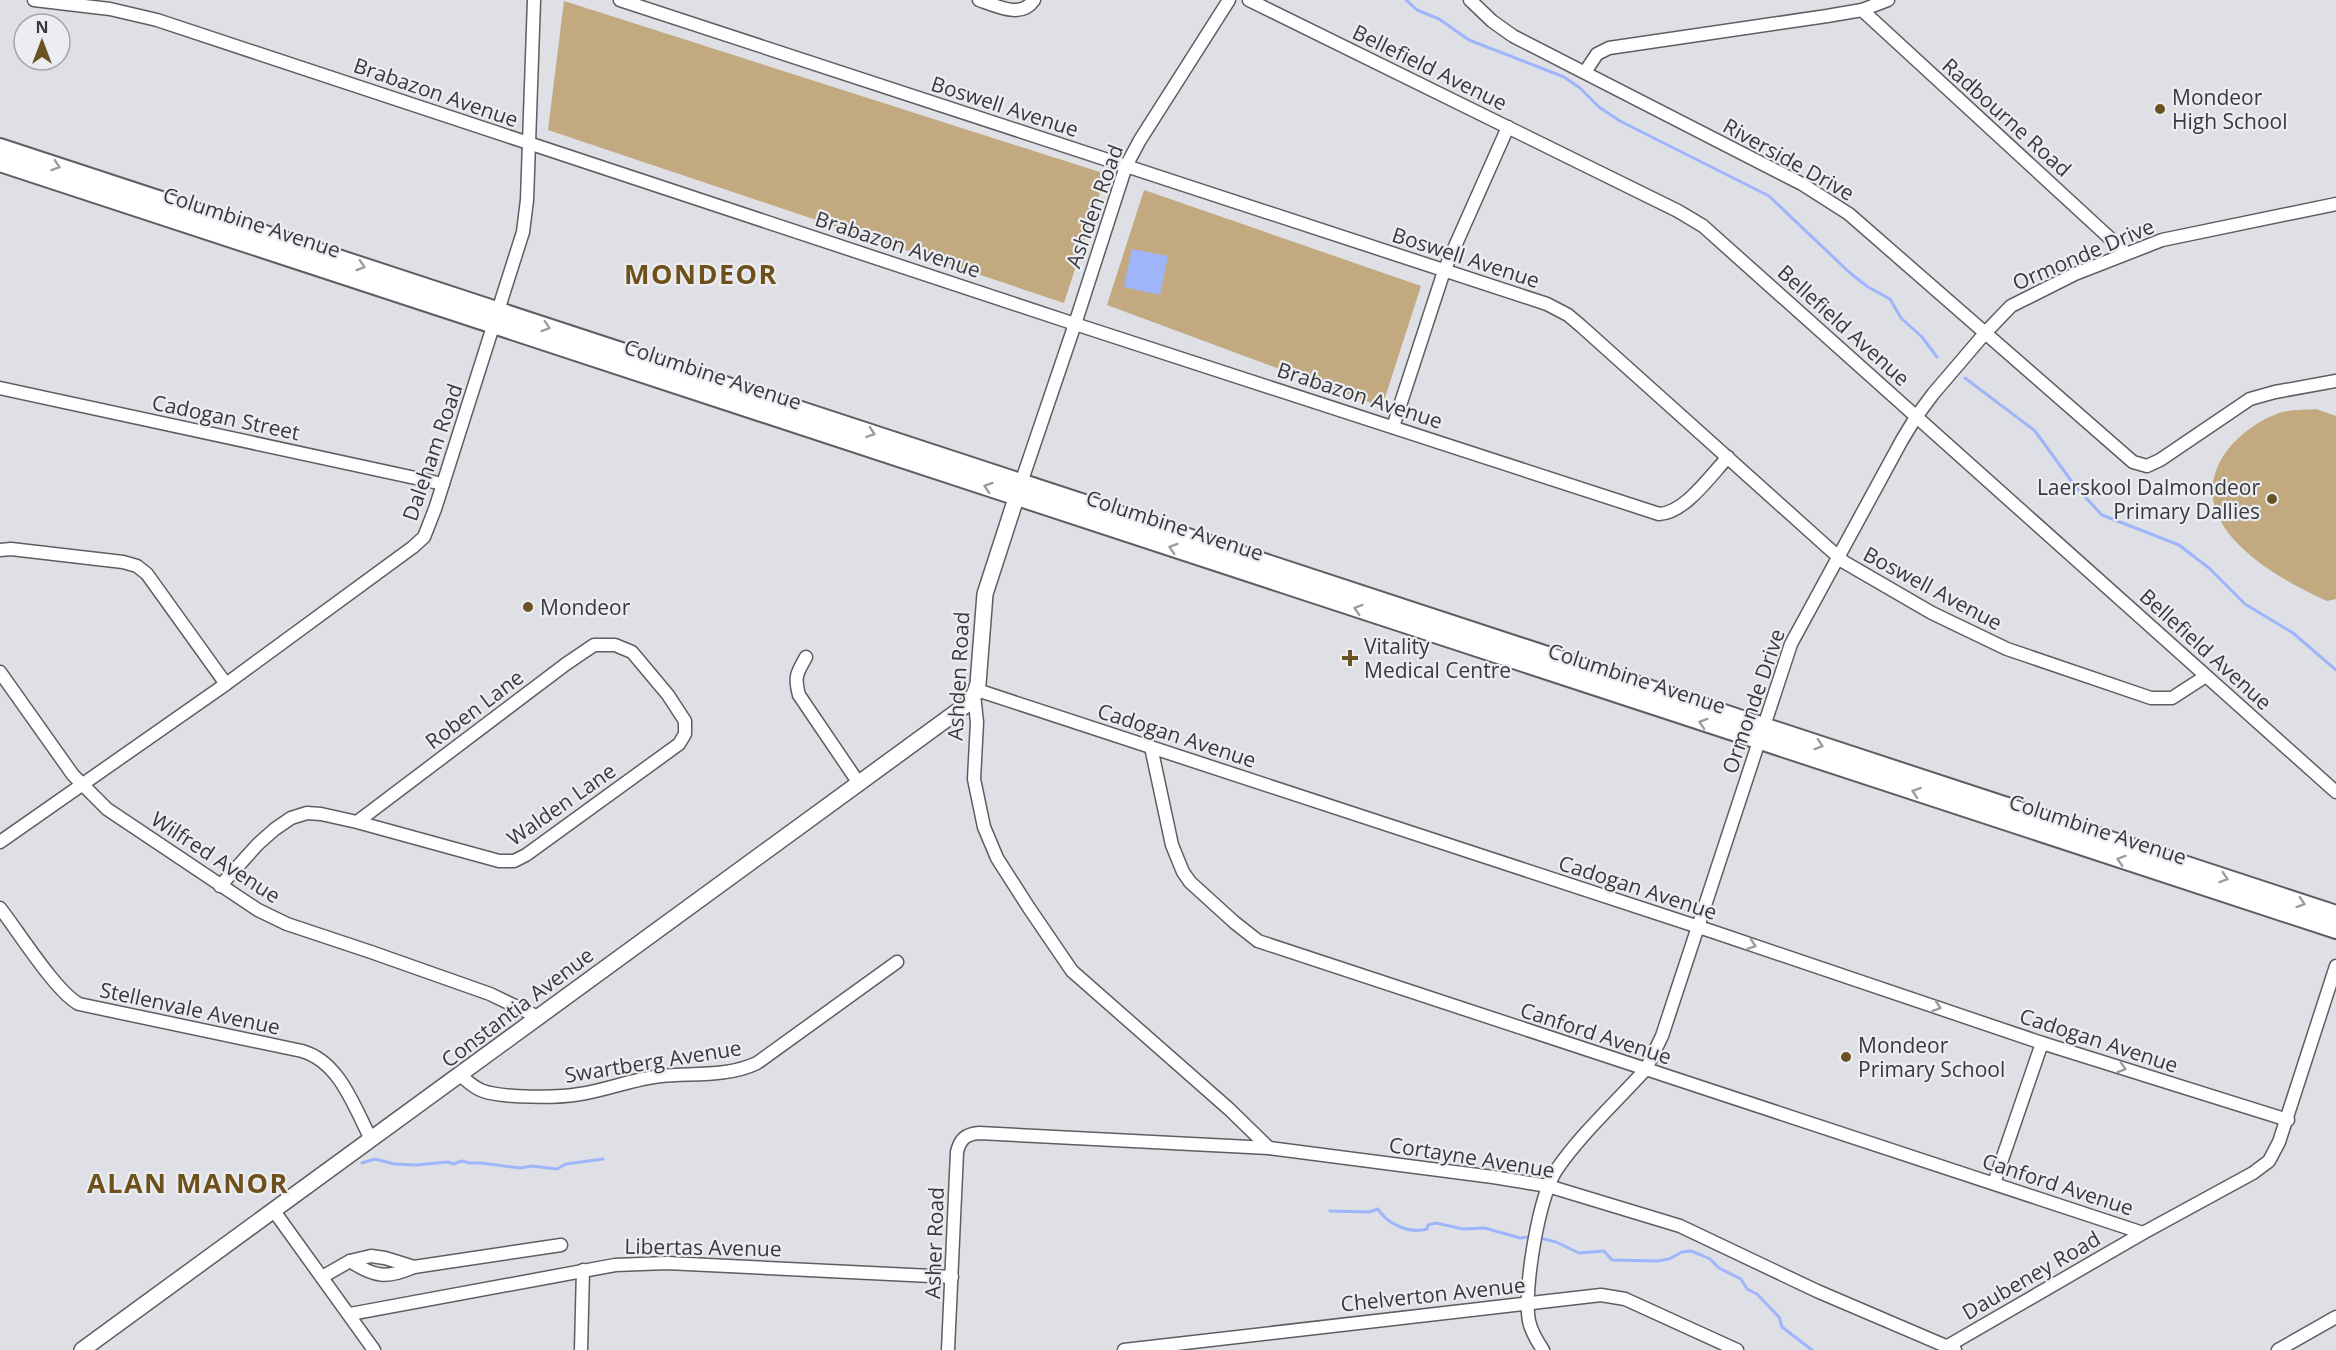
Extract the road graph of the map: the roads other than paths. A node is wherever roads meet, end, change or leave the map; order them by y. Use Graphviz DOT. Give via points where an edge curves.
graph roads {
  1 [pos="33,0"];
  2 [pos="534,0"];
  3 [pos="620,0"];
  4 [pos="979,0"];
  5 [pos="1034,0"];
  6 [pos="1229,0"];
  7 [pos="1249,0"];
  8 [pos="1470,0"];
  9 [pos="1888,0"];
  10 [pos="1862,10"];
  11 [pos="1585,72"];
  12 [pos="1508,127"];
  13 [pos="528,144"];
  14 [pos="0,147"];
  15 [pos="0,163"];
  16 [pos="1126,166"];
  17 [pos="96,187"];
  18 [pos="2336,204"];
  19 [pos="2126,253"];
  20 [pos="1444,271"];
  21 [pos="497,319"];
  22 [pos="1075,324"];
  23 [pos="1986,332"];
  24 [pos="2336,381"];
  25 [pos="0,388"];
  26 [pos="1916,417"];
  27 [pos="1394,427"];
  28 [pos="1728,457"];
  29 [pos="443,484"];
  30 [pos="1018,490"];
  31 [pos="0,550"];
  32 [pos="1838,556"];
  33 [pos="621,646"];
  34 [pos="806,657"];
  35 [pos="2206,676"];
  36 [pos="2,678"];
  37 [pos="226,684"];
  38 [pos="976,692"];
  39 [pos="1761,734"];
  40 [pos="1151,747"];
  41 [pos="858,783"];
  42 [pos="82,786"];
  43 [pos="2336,792"];
  44 [pos="357,822"];
  45 [pos="0,842"];
  46 [pos="2151,862"];
  47 [pos="220,886"];
  48 [pos="0,908"];
  49 [pos="2336,914"];
  50 [pos="1697,927"];
  51 [pos="2336,930"];
  52 [pos="897,962"];
  53 [pos="2336,966"];
  54 [pos="538,1017"];
  55 [pos="2042,1043"];
  56 [pos="1646,1070"];
  57 [pos="460,1076"];
  58 [pos="2288,1120"];
  59 [pos="371,1139"];
  60 [pos="962,1139"];
  61 [pos="1269,1148"];
  62 [pos="1994,1183"];
  63 [pos="1548,1186"];
  64 [pos="274,1210"];
  65 [pos="2143,1233"];
  66 [pos="561,1245"];
  67 [pos="350,1262"];
  68 [pos="414,1267"];
  69 [pos="583,1270"];
  70 [pos="952,1276"];
  71 [pos="322,1277"];
  72 [pos="1528,1303"];
  73 [pos="350,1314"];
  74 [pos="2336,1317"];
  75 [pos="1951,1348"];
  76 [pos="82,1350"];
  77 [pos="374,1350"];
  78 [pos="581,1350"];
  79 [pos="948,1350"];
  80 [pos="1124,1350"];
  81 [pos="1543,1350"];
  82 [pos="1737,1350"];
  83 [pos="2278,1350"];
  1 -- 13 [label="street, Brabazon Avenue" via="110,9 148,18"];
  2 -- 13 [label="street, Daleham Road"];
  3 -- 16 [label="street, Boswell Avenue"];
  4 -- 5 [label="street" via="1012,11 1030,6"];
  6 -- 16 [label="street, Ashden Road"];
  7 -- 12 [label="street, Bellefield Avenue"];
  8 -- 11 [label="street, Riverside Drive" via="1502,29"];
  9 -- 10 [label="street"];
  10 -- 11 [label="street" via="1618,46 1597,54"];
  10 -- 19 [label="street, Radbourne Road"];
  11 -- 23 [label="street, Riverside Drive" via="1820,194 1849,214"];
  12 -- 20 [label="street"];
  12 -- 26 [label="street, Bellefield Avenue" via="1703,226"];
  13 -- 21 [label="street, Daleham Road" via="523,232"];
  13 -- 22 [label="street, Brabazon Avenue"];
  14 -- 17 [label="main road, Columbine Avenue, one-way"];
  15 -- 17 [label="main road, Columbine Avenue"];
  16 -- 20 [label="street, Boswell Avenue"];
  16 -- 22 [label="street, Ashden Road"];
  17 -- 21 [label="main road, Columbine Avenue"];
  18 -- 19 [label="street, Ormonde Drive" via="2198,231"];
  19 -- 23 [label="street, Ormonde Drive" via="2019,301"];
  20 -- 27 [label="street"];
  20 -- 28 [label="street, Boswell Avenue" via="1547,304 1568,315"];
  21 -- 29 [label="street, Daleham Road"];
  21 -- 30 [label="main road, Columbine Avenue"];
  22 -- 27 [label="street, Brabazon Avenue"];
  22 -- 30 [label="street, Ashden Road"];
  23 -- 24 [label="street, Riverside Drive" via="2128,458 2147,466 2250,399"];
  23 -- 26 [label="street, Ormonde Drive"];
  25 -- 29 [label="street, Cadogan Street"];
  26 -- 32 [label="street, Ormonde Drive"];
  26 -- 35 [label="street, Bellefield Avenue"];
  27 -- 28 [label="street, Brabazon Avenue" via="1659,514 1683,505"];
  28 -- 32 [label="street, Boswell Avenue"];
  29 -- 37 [label="street, Daleham Road" via="428,529 419,541"];
  30 -- 38 [label="street, Ashden Road" via="985,594"];
  30 -- 39 [label="main road, Columbine Avenue"];
  31 -- 37 [label="street" via="137,566 147,574"];
  32 -- 35 [label="street, Boswell Avenue" via="1862,574 2007,649 2151,698 2172,698"];
  32 -- 39 [label="street, Ormonde Drive" via="1791,644"];
  33 -- 44 [label="street, Roben Lane" via="605,644 586,649"];
  33 -- 44 [label="street, Walden Lane" via="636,656 668,695 685,721 684,737 526,855 514,861 499,861"];
  34 -- 41 [label="street" via="796,675 800,695"];
  35 -- 43 [label="street, Bellefield Avenue"];
  36 -- 42 [label="street, Wilfred Avenue"];
  37 -- 42 [label="street, Daleham Road"];
  38 -- 40 [label="street, Cadogan Avenue"];
  38 -- 41 [label="street, Constantia Avenue" via="962,708"];
  38 -- 61 [label="street, Ashden Road" via="974,779 984,827 997,858 1029,908 1072,971"];
  39 -- 46 [label="main road, Columbine Avenue"];
  39 -- 50 [label="street, Ormonde Drive"];
  40 -- 50 [label="street, Cadogan Avenue"];
  40 -- 56 [label="street, Canford Avenue" via="1178,863 1190,882 1251,936 1271,947"];
  41 -- 54 [label="street, Constantia Avenue"];
  42 -- 45 [label="street, Daleham Road"];
  42 -- 47 [label="street, Wilfred Avenue" via="107,809"];
  44 -- 47 [label="street, Walden Lane" via="307,813 291,818 258,844"];
  46 -- 49 [label="main road, Columbine Avenue, one-way"];
  46 -- 51 [label="main road, Columbine Avenue"];
  47 -- 54 [label="street, Wilfred Avenue" via="287,924 490,994"];
  48 -- 59 [label="street, Stellenvale Avenue" via="59,987 79,1004 302,1051 322,1059 334,1072"];
  50 -- 55 [label="street, Cadogan Avenue, one-way"];
  50 -- 56 [label="street, Ormonde Drive" via="1662,1036"];
  52 -- 57 [label="street, Swartberg Avenue" via="748,1068 648,1078 565,1095 491,1093 475,1088"];
  53 -- 58 [label="street, Daubeney Road"];
  54 -- 57 [label="street, Constantia Avenue"];
  55 -- 58 [label="street, Cadogan Avenue, one-way"];
  55 -- 62 [label="street"];
  56 -- 62 [label="street, Canford Avenue"];
  56 -- 63 [label="street, Ormonde Drive" via="1570,1152"];
  57 -- 59 [label="street, Constantia Avenue"];
  58 -- 65 [label="street, Daubeney Road" via="2274,1153 2263,1167"];
  59 -- 64 [label="street, Constantia Avenue"];
  60 -- 61 [label="street, Cortayne Avenue" via="984,1133"];
  60 -- 70 [label="street, Asher Road" via="957,1152"];
  61 -- 63 [label="street, Cortayne Avenue"];
  62 -- 65 [label="street, Canford Avenue"];
  63 -- 72 [label="street, Ormonde Drive"];
  63 -- 75 [label="street, Cortayne Avenue" via="1680,1226 1817,1291"];
  64 -- 71 [label="street"];
  64 -- 76 [label="street, Constantia Avenue"];
  65 -- 75 [label="street, Daubeney Road"];
  66 -- 68 [label="street"];
  67 -- 68 [label="street" via="371,1256"];
  67 -- 68 [label="street" via="376,1275 399,1274"];
  67 -- 71 [label="street"];
  69 -- 70 [label="street, Libertas Avenue" via="649,1262"];
  69 -- 73 [label="street, Libertas Avenue"];
  69 -- 78 [label="street"];
  70 -- 79 [label="street, Asher Road"];
  71 -- 73 [label="street"];
  72 -- 80 [label="street, Chelverton Avenue"];
  72 -- 81 [label="street, Ormonde Drive" via="1530,1324"];
  72 -- 82 [label="street, Chelverton Avenue" via="1584,1295 1618,1296"];
  73 -- 77 [label="street"];
  74 -- 83 [label="street"];
}
